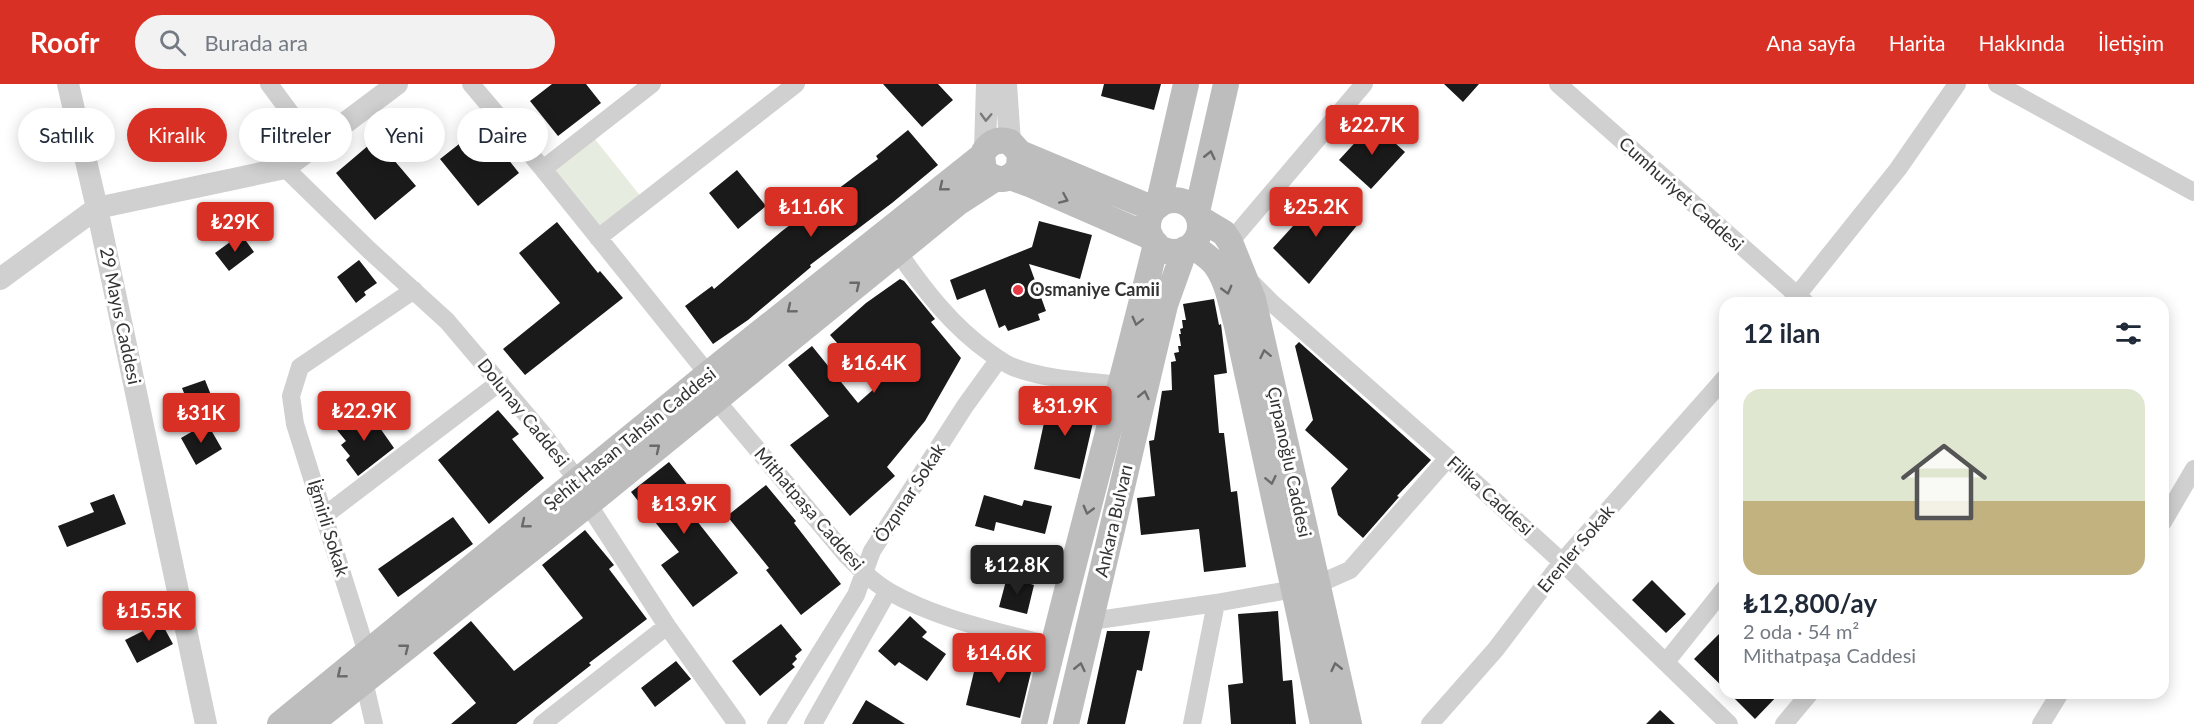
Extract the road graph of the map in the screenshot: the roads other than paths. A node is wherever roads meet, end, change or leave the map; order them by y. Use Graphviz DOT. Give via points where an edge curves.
graph roads {
  1 [pos="68,84"];
  2 [pos="268,84"];
  3 [pos="397,84"];
  4 [pos="471,84"];
  5 [pos="652,84"];
  6 [pos="796,84"];
  7 [pos="987,84"];
  8 [pos="1006,84"];
  9 [pos="1186,84"];
  10 [pos="1226,84"];
  11 [pos="1364,84"];
  12 [pos="1558,84"];
  13 [pos="1958,84"];
  14 [pos="1997,84"];
  15 [pos="286,108"];
  16 [pos="352,118"];
  17 [pos="1015,148"];
  18 [pos="983,153"];
  19 [pos="293,162"];
  20 [pos="285,168"];
  21 [pos="543,169"];
  22 [pos="1003,178"];
  23 [pos="2194,192"];
  24 [pos="1156,207"];
  25 [pos="97,208"];
  26 [pos="1198,215"];
  27 [pos="598,238"];
  28 [pos="1153,241"];
  29 [pos="1230,242"];
  30 [pos="1188,247"];
  31 [pos="898,252"];
  32 [pos="1244,276"];
  33 [pos="0,279"];
  34 [pos="414,290"];
  35 [pos="1794,297"];
  36 [pos="1801,297"];
  37 [pos="999,359"];
  38 [pos="708,374"];
  39 [pos="500,382"];
  40 [pos="1122,384"];
  41 [pos="1719,385"];
  42 [pos="715,399"];
  43 [pos="1448,458"];
  44 [pos="2194,470"];
  45 [pos="583,493"];
  46 [pos="2169,512"];
  47 [pos="324,516"];
  48 [pos="1562,562"];
  49 [pos="864,573"];
  50 [pos="1305,587"];
  51 [pos="888,591"];
  52 [pos="1719,596"];
  53 [pos="1216,603"];
  54 [pos="1091,621"];
  55 [pos="667,626"];
  56 [pos="1052,646"];
  57 [pos="367,653"];
  58 [pos="1666,662"];
  59 [pos="364,681"];
  60 [pos="1805,699"];
  61 [pos="2056,699"];
  62 [pos="206,724"];
  63 [pos="280,724"];
  64 [pos="310,724"];
  65 [pos="374,724"];
  66 [pos="542,724"];
  67 [pos="737,724"];
  68 [pos="776,724"];
  69 [pos="813,724"];
  70 [pos="1034,724"];
  71 [pos="1066,724"];
  72 [pos="1192,724"];
  73 [pos="1323,724"];
  74 [pos="1349,724"];
  75 [pos="1430,724"];
  76 [pos="1729,724"];
  77 [pos="1784,724"];
  78 [pos="2041,724"];
  1 -- 25 [label="street, 29 Mayıs Caddesi"];
  2 -- 15 [label="street"];
  3 -- 16 [label="street"];
  4 -- 21 [label="street"];
  5 -- 21 [label="street"];
  6 -- 27 [label="street"];
  7 -- 18 [label="street, one-way"];
  8 -- 17 [label="street"];
  9 -- 24 [label="main road, Ankara Bulvarı"];
  26 -- 10 [label="main road, Ankara Bulvarı, one-way"];
  11 -- 29 [label="street"];
  12 -- 35 [label="street, Cumhuriyet Caddesi"];
  13 -- 36 [label="street"];
  14 -- 23 [label="street"];
  17 -- 18 [label="main road, Şehit Hasan Tahsin Caddesi" via="996,141"];
  17 -- 22 [label="main road" via="1019,167"];
  17 -- 24 [label="main road"];
  18 -- 22 [label="main road" via="984,170"];
  18 -- 38 [label="main road, Şehit Hasan Tahsin Caddesi, one-way"];
  19 -- 20 [label="street"];
  20 -- 25 [label="street"];
  20 -- 34 [label="street, Dolunay Caddesi"];
  21 -- 27 [label="street"];
  22 -- 28 [label="main road, one-way" via="1032,185"];
  22 -- 31 [label="main road, Şehit Hasan Tahsin Caddesi" via="959,202"];
  24 -- 26 [label="main road" via="1169,200 1182,201"];
  24 -- 28 [label="main road, Ankara Bulvarı" via="1148,225"];
  25 -- 33 [label="street"];
  25 -- 62 [label="street, 29 Mayıs Caddesi"];
  26 -- 29 [label="main road, Çırpanoğlu Caddesi" via="1224,233"];
  26 -- 30 [label="main road, Ankara Bulvarı" via="1200,233"];
  27 -- 38 [label="street"];
  28 -- 30 [label="main road" via="1170,251"];
  28 -- 40 [label="main road, Ankara Bulvarı, one-way"];
  29 -- 32 [label="main road, Çırpanoğlu Caddesi"];
  30 -- 50 [label="main road, Çırpanoğlu Caddesi, one-way" via="1212,261 1224,280"];
  54 -- 30 [label="main road, Ankara Bulvarı, one-way" via="1165,305"];
  31 -- 37 [label="street" via="945,313"];
  42 -- 31 [label="main road, Şehit Hasan Tahsin Caddesi, one-way"];
  32 -- 43 [label="street, Filika Caddesi"];
  50 -- 32 [label="main road, Çırpanoğlu Caddesi, one-way" via="1258,323"];
  34 -- 39 [label="street, Dolunay Caddesi"];
  34 -- 47 [label="street, İğmirli Sokak" via="300,367 291,396 295,424"];
  37 -- 40 [label="street" via="1035,373"];
  37 -- 49 [label="street, Özpınar Sokak" via="872,551"];
  38 -- 45 [label="main road, Şehit Hasan Tahsin Caddesi"];
  39 -- 45 [label="street, Dolunay Caddesi" via="542,433"];
  39 -- 47 [label="street"];
  40 -- 56 [label="main road, Ankara Bulvarı, one-way"];
  41 -- 48 [label="street, Erenler Sokak"];
  45 -- 42 [label="main road, Şehit Hasan Tahsin Caddesi, one-way"];
  42 -- 49 [label="street, Mithatpaşa Caddesi"];
  43 -- 48 [label="street, Filika Caddesi"];
  43 -- 50 [label="street" via="1350,570"];
  44 -- 46 [label="street"];
  45 -- 55 [label="street, Dolunay Caddesi"];
  45 -- 57 [label="main road, Şehit Hasan Tahsin Caddesi, one-way"];
  59 -- 45 [label="main road, Şehit Hasan Tahsin Caddesi, one-way"];
  47 -- 57 [label="street, İğmirli Sokak"];
  48 -- 58 [label="street, Filika Caddesi"];
  48 -- 75 [label="street, Erenler Sokak" via="1496,649"];
  49 -- 51 [label="street, Mithatpaşa Caddesi"];
  49 -- 68 [label="street, Özpınar Sokak" via="856,595"];
  50 -- 53 [label="street"];
  50 -- 73 [label="main road, Çırpanoğlu Caddesi"];
  74 -- 50 [label="main road, Çırpanoğlu Caddesi, one-way"];
  51 -- 56 [label="street, Mithatpaşa Caddesi" via="927,610"];
  51 -- 69 [label="street"];
  52 -- 58 [label="street"];
  53 -- 54 [label="street"];
  53 -- 72 [label="street"];
  71 -- 54 [label="main road, Ankara Bulvarı, one-way"];
  55 -- 66 [label="street"];
  55 -- 67 [label="street, Dolunay Caddesi"];
  56 -- 70 [label="main road, Ankara Bulvarı"];
  57 -- 63 [label="main road, Şehit Hasan Tahsin Caddesi, one-way"];
  58 -- 76 [label="street, Filika Caddesi"];
  59 -- 64 [label="main road, Şehit Hasan Tahsin Caddesi"];
  59 -- 65 [label="street"];
  60 -- 77 [label="street"];
  61 -- 78 [label="street"];
}
